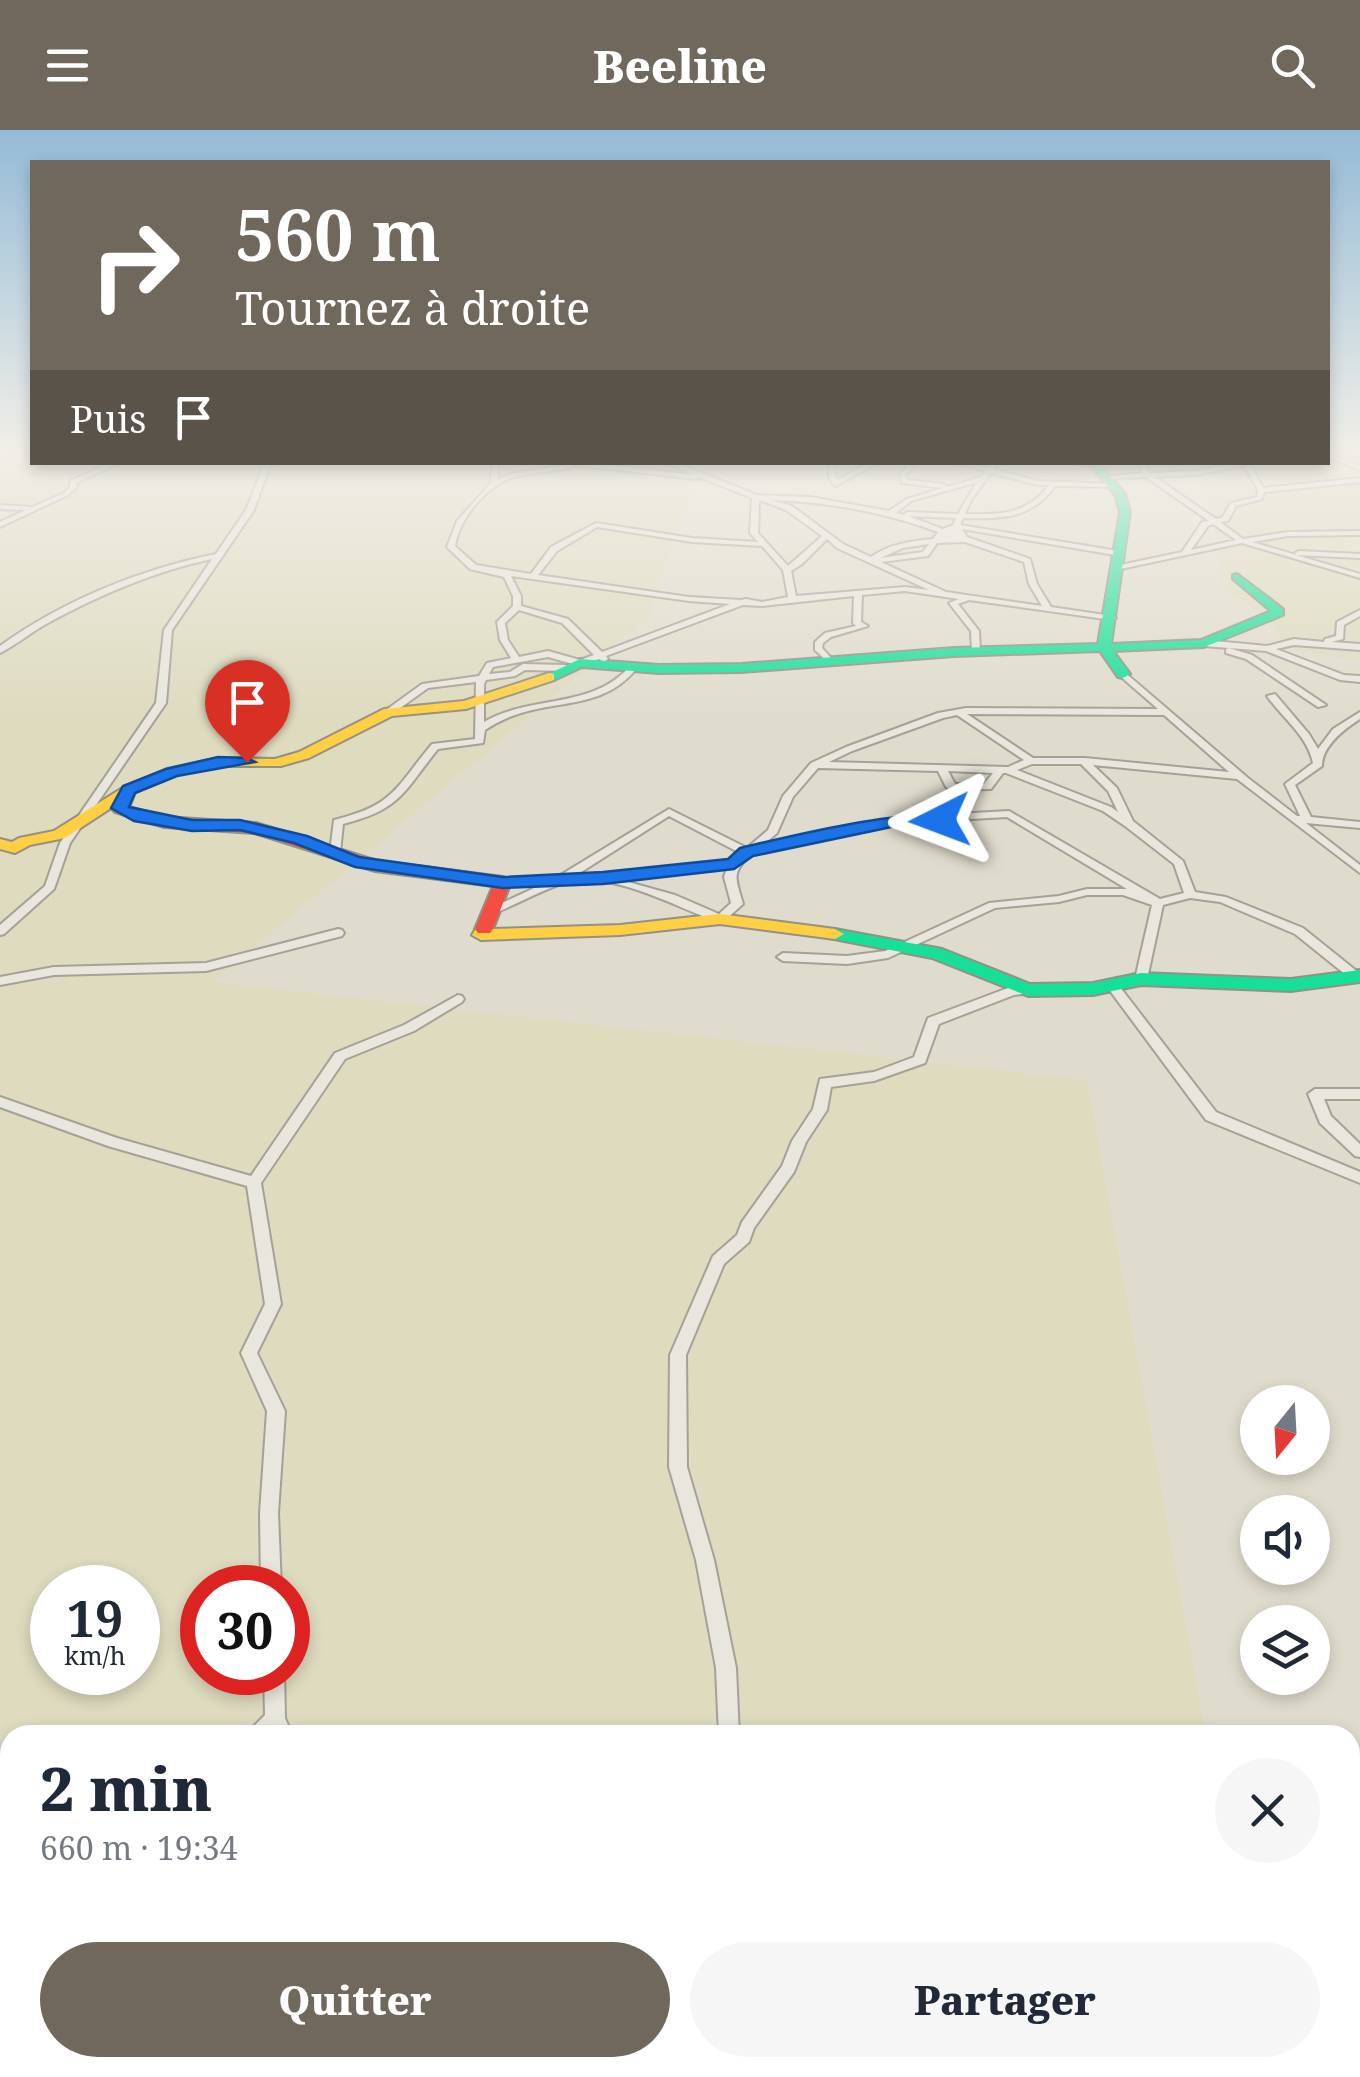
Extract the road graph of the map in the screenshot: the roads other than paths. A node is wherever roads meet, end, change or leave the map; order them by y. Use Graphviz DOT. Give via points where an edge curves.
graph roads {
  1 [pos="231,538"];
  2 [pos="452,538"];
  3 [pos="574,538"];
  4 [pos="677,538"];
  5 [pos="758,538"];
  6 [pos="824,538"];
  7 [pos="828,538"];
  8 [pos="960,538"];
  9 [pos="1012,538"];
  10 [pos="1122,538"];
  11 [pos="1195,538"];
  12 [pos="1237,538"];
  13 [pos="1263,538"];
  14 [pos="936,540"];
  15 [pos="965,540"];
  16 [pos="1242,541"];
  17 [pos="762,544"];
  18 [pos="1268,550"];
  19 [pos="1185,553"];
  20 [pos="218,556"];
  21 [pos="1360,556"];
  22 [pos="871,561"];
  23 [pos="1120,561"];
  24 [pos="489,570"];
  25 [pos="787,570"];
  26 [pos="532,576"];
  27 [pos="1360,576"];
  28 [pos="1236,577"];
  29 [pos="1039,592"];
  30 [pos="942,594"];
  31 [pos="858,595"];
  32 [pos="792,599"];
  33 [pos="746,600"];
  34 [pos="967,600"];
  35 [pos="517,607"];
  36 [pos="1048,610"];
  37 [pos="1360,612"];
  38 [pos="1112,618"];
  39 [pos="1204,644"];
  40 [pos="1323,644"];
  41 [pos="1360,647"];
  42 [pos="1104,648"];
  43 [pos="1267,648"];
  44 [pos="0,650"];
  45 [pos="976,651"];
  46 [pos="515,658"];
  47 [pos="606,661"];
  48 [pos="831,662"];
  49 [pos="573,666"];
  50 [pos="633,668"];
  51 [pos="1124,674"];
  52 [pos="1360,679"];
  53 [pos="482,690"];
  54 [pos="1272,696"];
  55 [pos="1320,705"];
  56 [pos="958,712"];
  57 [pos="1164,712"];
  58 [pos="1360,716"];
  59 [pos="481,728"];
  60 [pos="1318,756"];
  61 [pos="1030,761"];
  62 [pos="1084,761"];
  63 [pos="814,765"];
  64 [pos="942,768"];
  65 [pos="1004,770"];
  66 [pos="1239,776"];
  67 [pos="128,790"];
  68 [pos="88,815"];
  69 [pos="1293,818"];
  70 [pos="1307,820"];
  71 [pos="1128,823"];
  72 [pos="1360,825"];
  73 [pos="0,844"];
  74 [pos="335,852"];
  75 [pos="747,852"];
  76 [pos="734,864"];
  77 [pos="1360,870"];
  78 [pos="603,878"];
  79 [pos="559,881"];
  80 [pos="503,882"];
  81 [pos="1190,895"];
  82 [pos="1158,902"];
  83 [pos="491,910"];
  84 [pos="720,919"];
  85 [pos="0,931"];
  86 [pos="338,933"];
  87 [pos="904,947"];
  88 [pos="783,957"];
  89 [pos="1358,976"];
  90 [pos="1140,979"];
  91 [pos="0,982"];
  92 [pos="1112,985"];
  93 [pos="1028,990"];
  94 [pos="458,999"];
  95 [pos="1360,1094"];
  96 [pos="0,1102"];
  97 [pos="1360,1152"];
  98 [pos="1360,1178"];
  99 [pos="254,1182"];
  100 [pos="270,1565"];
  101 [pos="276,1695"];
  102 [pos="278,1725"];
  103 [pos="728,1725"];
  1 -- 20 [label="street"];
  2 -- 24 [label="street" via="452,547 473,567"];
  3 -- 26 [label="street" via="554,549"];
  4 -- 17 [label="street"];
  5 -- 17 [label="street"];
  6 -- 25 [label="street"];
  7 -- 22 [label="street"];
  8 -- 15 [label="street"];
  9 -- 23 [label="street"];
  10 -- 23 [label="street"];
  11 -- 19 [label="street"];
  12 -- 16 [label="street"];
  13 -- 16 [label="street"];
  14 -- 15 [label="street"];
  14 -- 22 [label="street" via="925,554"];
  15 -- 29 [label="street" via="1027,561"];
  16 -- 18 [label="street"];
  16 -- 19 [label="street"];
  17 -- 25 [label="street"];
  18 -- 21 [label="street"];
  18 -- 27 [label="street"];
  19 -- 23 [label="street"];
  20 -- 44 [label="street" via="165,568 75,606"];
  20 -- 68 [label="street" via="168,630 162,703"];
  22 -- 30 [label="street"];
  23 -- 38 [label="street"];
  24 -- 26 [label="street"];
  24 -- 35 [label="street" via="507,575"];
  25 -- 32 [label="street"];
  26 -- 33 [label="street" via="632,593"];
  28 -- 39 [label="street" via="1279,612"];
  29 -- 34 [label="street"];
  29 -- 36 [label="street"];
  30 -- 31 [label="street" via="906,589"];
  30 -- 34 [label="street"];
  31 -- 32 [label="street"];
  31 -- 48 [label="street" via="857,623 864,626 819,642"];
  32 -- 33 [label="street"];
  33 -- 47 [label="street"];
  34 -- 36 [label="street"];
  34 -- 45 [label="street" via="954,602 975,630"];
  35 -- 46 [label="street" via="501,622"];
  35 -- 47 [label="street" via="565,621"];
  36 -- 38 [label="street"];
  37 -- 40 [label="street" via="1340,624 1340,637"];
  38 -- 42 [label="street"];
  39 -- 42 [label="street"];
  39 -- 43 [label="street"];
  39 -- 55 [label="street" via="1249,658"];
  40 -- 41 [label="street"];
  40 -- 43 [label="street"];
  42 -- 45 [label="street"];
  42 -- 51 [label="street"];
  43 -- 52 [label="street"];
  45 -- 48 [label="street"];
  46 -- 49 [label="street" via="548,654"];
  46 -- 53 [label="street" via="490,665"];
  47 -- 49 [label="street"];
  47 -- 50 [label="street"];
  48 -- 50 [label="street"];
  49 -- 53 [label="street" via="519,690"];
  50 -- 59 [label="street" via="606,694 517,708"];
  51 -- 57 [label="street"];
  53 -- 59 [label="street"];
  53 -- 67 [label="street" via="430,711 389,712 276,763 218,762"];
  54 -- 60 [label="street"];
  56 -- 57 [label="street"];
  56 -- 61 [label="street"];
  56 -- 63 [label="street"];
  57 -- 66 [label="street"];
  58 -- 60 [label="street" via="1336,731"];
  59 -- 74 [label="street" via="480,741 434,746 410,786 377,812 338,822"];
  60 -- 70 [label="street" via="1318,764 1290,784"];
  61 -- 62 [label="street"];
  61 -- 65 [label="street"];
  62 -- 66 [label="street"];
  62 -- 71 [label="street" via="1113,790"];
  63 -- 64 [label="street"];
  63 -- 75 [label="street" via="788,796 773,831"];
  64 -- 65 [label="street"];
  64 -- 65 [label="street" via="951,787 968,790 987,788"];
  65 -- 71 [label="street"];
  66 -- 69 [label="street"];
  67 -- 68 [label="street"];
  67 -- 74 [label="street" via="120,808 134,816 192,826 240,825"];
  68 -- 73 [label="street" via="59,836 15,848"];
  68 -- 85 [label="street" via="65,843 50,887"];
  69 -- 70 [label="street"];
  69 -- 77 [label="street"];
  70 -- 72 [label="street"];
  71 -- 81 [label="street" via="1179,863"];
  74 -- 80 [label="street" via="355,862"];
  75 -- 76 [label="street"];
  75 -- 79 [label="street" via="669,812"];
  75 -- 82 [label="street" via="901,820 1009,814"];
  76 -- 78 [label="street"];
  76 -- 84 [label="street" via="737,904"];
  78 -- 79 [label="street"];
  78 -- 84 [label="street"];
  79 -- 80 [label="street"];
  79 -- 83 [label="street"];
  80 -- 83 [label="street"];
  81 -- 82 [label="street"];
  81 -- 89 [label="street" via="1222,899 1299,931"];
  82 -- 87 [label="street" via="1124,892 1087,892 993,905"];
  82 -- 90 [label="street"];
  83 -- 84 [label="street" via="482,935"];
  84 -- 87 [label="street"];
  86 -- 91 [label="street" via="206,967 54,971"];
  87 -- 88 [label="street" via="847,960"];
  87 -- 93 [label="street"];
  89 -- 90 [label="street" via="1291,985"];
  90 -- 92 [label="street"];
  92 -- 93 [label="street"];
  92 -- 98 [label="street" via="1211,1116"];
  93 -- 103 [label="street" via="932,1021 920,1060 892,1073 825,1082 820,1110 789,1168 744,1238 718,1260 678,1354 678,1467 705,1560"];
  94 -- 99 [label="street" via="340,1056"];
  95 -- 97 [label="street" via="1316,1094 1325,1120"];
  96 -- 99 [label="street"];
  99 -- 100 [label="street" via="273,1304 249,1353 276,1411"];
  101 -- 102 [label="street"];
}
